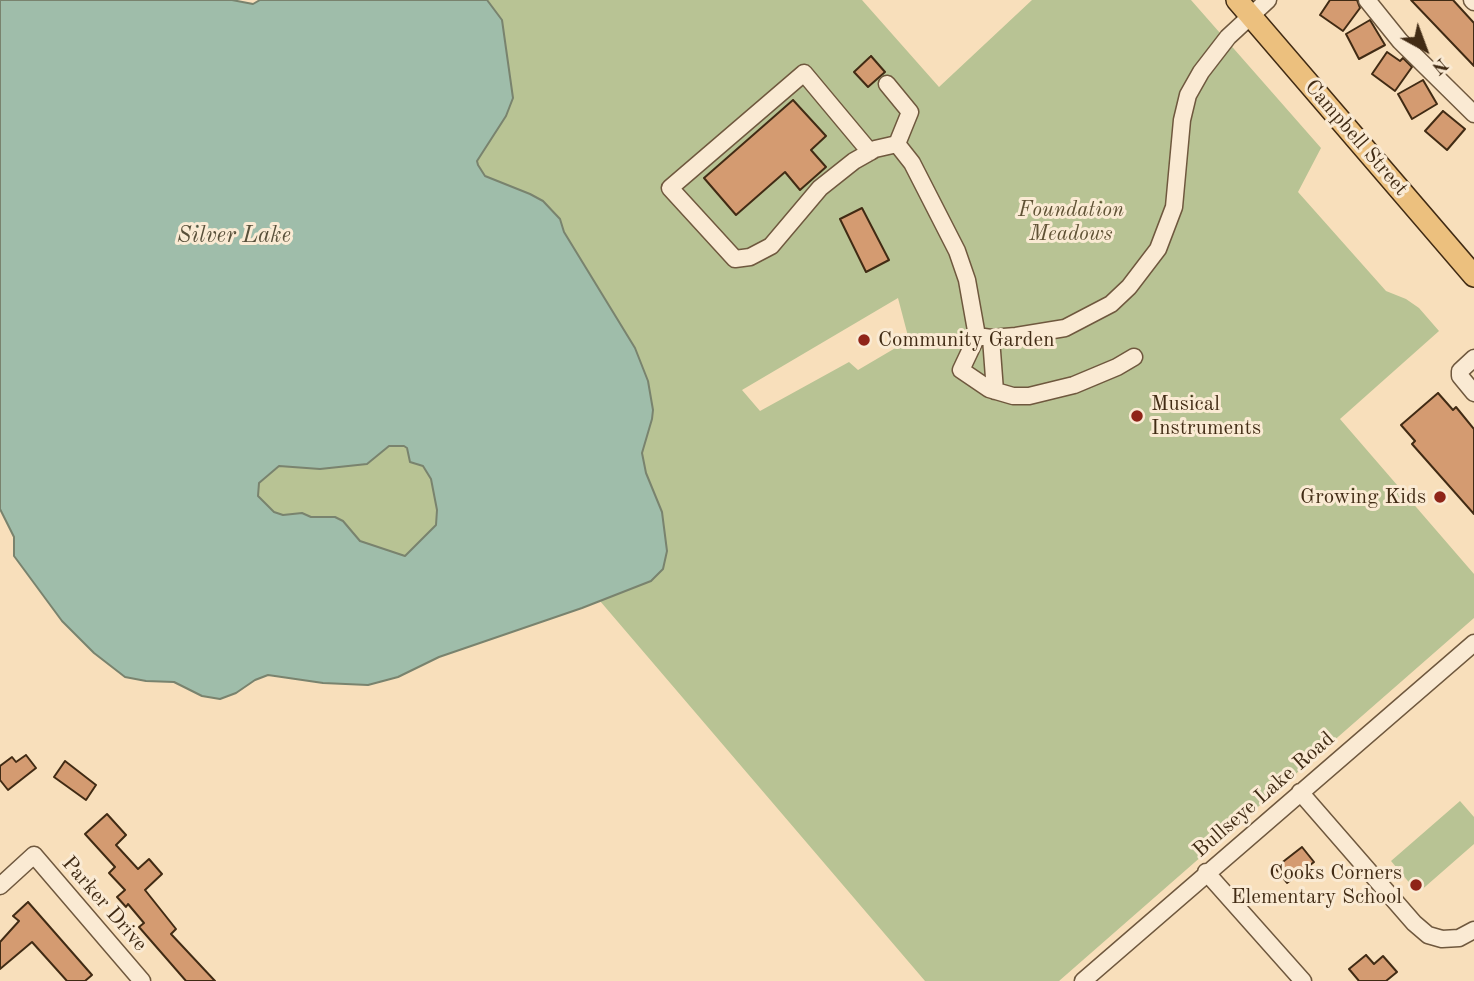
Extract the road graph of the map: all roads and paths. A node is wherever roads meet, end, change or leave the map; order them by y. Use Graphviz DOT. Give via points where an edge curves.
graph roads {
  1 [pos="1268,0"];
  2 [pos="1367,0"];
  3 [pos="1244,8"];
  4 [pos="887,84"];
  5 [pos="1474,114"];
  6 [pos="897,144"];
  7 [pos="870,152"];
  8 [pos="1470,265"];
  9 [pos="984,337"];
  10 [pos="1133,356"];
  11 [pos="1474,358"];
  12 [pos="995,391"];
  13 [pos="1474,393"];
  14 [pos="1474,643"];
  15 [pos="1300,792"];
  16 [pos="1206,872"];
  17 [pos="0,886"];
  18 [pos="1474,930"];
  19 [pos="142,981"];
  20 [pos="1083,981"];
  21 [pos="1303,981"];
  1 -- 3 [label="street"];
  2 -- 5 [label="street" via="1400,41"];
  3 -- 8 [label="main road, Campbell Street"];
  3 -- 9 [label="street" via="1188,95 1174,207 1158,249 1129,288 1111,304 1065,328"];
  4 -- 6 [label="street" via="910,112"];
  6 -- 7 [label="street"];
  6 -- 9 [label="street" via="957,251"];
  7 -- 7 [label="street" via="804,73 670,188 735,259 750,257 771,246 820,188"];
  9 -- 12 [label="street"];
  9 -- 12 [label="street" via="961,370"];
  10 -- 12 [label="street" via="1096,377 1058,390 1013,396"];
  11 -- 13 [label="street" via="1460,371"];
  14 -- 15 [label="street, Bullseye Lake Road"];
  15 -- 16 [label="street, Bullseye Lake Road"];
  15 -- 18 [label="street" via="1414,923 1442,939 1459,938"];
  16 -- 20 [label="street, Bullseye Lake Road"];
  16 -- 21 [label="street"];
  17 -- 19 [label="street, Parker Drive" via="34,855"];
}
